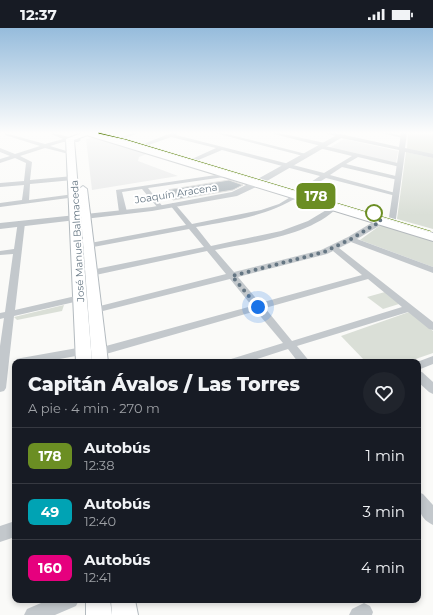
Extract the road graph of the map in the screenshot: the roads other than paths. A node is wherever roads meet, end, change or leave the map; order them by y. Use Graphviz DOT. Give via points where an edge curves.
graph roads {
  1 [pos="28,160"];
  2 [pos="72,160"];
  3 [pos="85,160"];
  4 [pos="182,160"];
  5 [pos="195,160"];
  6 [pos="267,160"];
  7 [pos="298,160"];
  8 [pos="348,160"];
  9 [pos="380,160"];
  10 [pos="401,160"];
  11 [pos="341,165"];
  12 [pos="400,165"];
  13 [pos="288,166"];
  14 [pos="229,175"];
  15 [pos="325,176"];
  16 [pos="73,178"];
  17 [pos="398,178"];
  18 [pos="28,182"];
  19 [pos="260,182"];
  20 [pos="0,185"];
  21 [pos="144,187"];
  22 [pos="299,193"];
  23 [pos="396,194"];
  24 [pos="74,196"];
  25 [pos="25,202"];
  26 [pos="0,205"];
  27 [pos="174,205"];
  28 [pos="160,207"];
  29 [pos="335,207"];
  30 [pos="123,212"];
  31 [pos="80,217"];
  32 [pos="388,221"];
  33 [pos="21,223"];
  34 [pos="0,226"];
  35 [pos="191,226"];
  36 [pos="433,231"];
  37 [pos="433,237"];
  38 [pos="351,239"];
  39 [pos="88,246"];
  40 [pos="334,248"];
  41 [pos="210,249"];
  42 [pos="18,251"];
  43 [pos="0,253"];
  44 [pos="433,270"];
  45 [pos="91,273"];
  46 [pos="232,276"];
  47 [pos="369,276"];
  48 [pos="80,298"];
  49 [pos="258,307"];
  50 [pos="409,308"];
  51 [pos="95,310"];
  52 [pos="5,315"];
  53 [pos="433,327"];
  54 [pos="290,345"];
  55 [pos="84,356"];
  56 [pos="99,357"];
  57 [pos="52,359"];
  58 [pos="245,359"];
  59 [pos="302,359"];
  60 [pos="433,360"];
  61 [pos="12,364"];
  62 [pos="421,365"];
  63 [pos="1,370"];
  64 [pos="421,378"];
  65 [pos="0,388"];
  66 [pos="433,389"];
  67 [pos="421,503"];
  68 [pos="433,517"];
  69 [pos="12,530"];
  70 [pos="0,534"];
  71 [pos="63,603"];
  72 [pos="98,603"];
  73 [pos="123,603"];
  74 [pos="33,615"];
  75 [pos="99,615"];
  76 [pos="125,615"];
  1 -- 18 [label="street"];
  2 -- 16 [label="main road, José Manuel Balmaceda"];
  3 -- 31 [label="main road, José Manuel Balmaceda"];
  4 -- 14 [label="highway"];
  5 -- 19 [label="highway"];
  6 -- 13 [label="street"];
  7 -- 13 [label="street, Joaquín Aracena"];
  8 -- 11 [label="street"];
  9 -- 12 [label="street"];
  10 -- 12 [label="street"];
  11 -- 15 [label="street"];
  11 -- 17 [label="street"];
  12 -- 17 [label="street"];
  13 -- 15 [label="street"];
  13 -- 19 [label="street, Joaquín Aracena"];
  14 -- 19 [label="highway"];
  14 -- 21 [label="street"];
  15 -- 22 [label="street"];
  15 -- 23 [label="street"];
  16 -- 18 [label="street"];
  16 -- 24 [label="main road, José Manuel Balmaceda"];
  17 -- 23 [label="street"];
  18 -- 20 [label="street"];
  18 -- 25 [label="street"];
  19 -- 22 [label="highway"];
  19 -- 27 [label="street, Joaquín Aracena" via="234,194"];
  21 -- 28 [label="street"];
  21 -- 30 [label="street" via="118,191"];
  22 -- 29 [label="highway"];
  22 -- 32 [label="highway"];
  22 -- 35 [label="street" via="269,210"];
  23 -- 32 [label="street"];
  24 -- 25 [label="street"];
  24 -- 31 [label="main road, José Manuel Balmaceda"];
  25 -- 26 [label="street"];
  27 -- 28 [label="street, Joaquín Aracena"];
  27 -- 35 [label="street"];
  28 -- 30 [label="street, Joaquín Aracena"];
  29 -- 32 [label="highway"];
  29 -- 41 [label="street" via="294,230"];
  30 -- 31 [label="street, Joaquín Aracena"];
  31 -- 33 [label="street, Joaquín Aracena"];
  31 -- 39 [label="main road, José Manuel Balmaceda"];
  31 -- 48 [label="main road, José Manuel Balmaceda"];
  32 -- 36 [label="highway"];
  32 -- 37 [label="highway"];
  32 -- 38 [label="street"];
  33 -- 34 [label="street, Joaquín Aracena"];
  33 -- 42 [label="street"];
  35 -- 39 [label="street"];
  35 -- 41 [label="street"];
  38 -- 40 [label="street"];
  38 -- 44 [label="street"];
  39 -- 45 [label="main road, José Manuel Balmaceda"];
  40 -- 46 [label="street"];
  40 -- 47 [label="street"];
  41 -- 45 [label="street"];
  41 -- 46 [label="street"];
  42 -- 43 [label="street"];
  42 -- 52 [label="street"];
  45 -- 51 [label="main road, José Manuel Balmaceda"];
  46 -- 49 [label="street"];
  46 -- 51 [label="street"];
  47 -- 49 [label="street"];
  47 -- 50 [label="street"];
  48 -- 52 [label="street"];
  48 -- 55 [label="main road, José Manuel Balmaceda"];
  49 -- 54 [label="street"];
  49 -- 56 [label="street"];
  50 -- 53 [label="street"];
  50 -- 54 [label="street"];
  51 -- 56 [label="main road, José Manuel Balmaceda"];
  52 -- 63 [label="street"];
  54 -- 58 [label="street"];
  54 -- 59 [label="street"];
  55 -- 57 [label="street"];
  60 -- 62 [label="street"];
  61 -- 63 [label="street"];
  63 -- 65 [label="street"];
  64 -- 66 [label="street"];
  67 -- 68 [label="street"];
  69 -- 70 [label="street"];
  71 -- 74 [label="street"];
  72 -- 75 [label="main road"];
  73 -- 76 [label="main road"];
}
